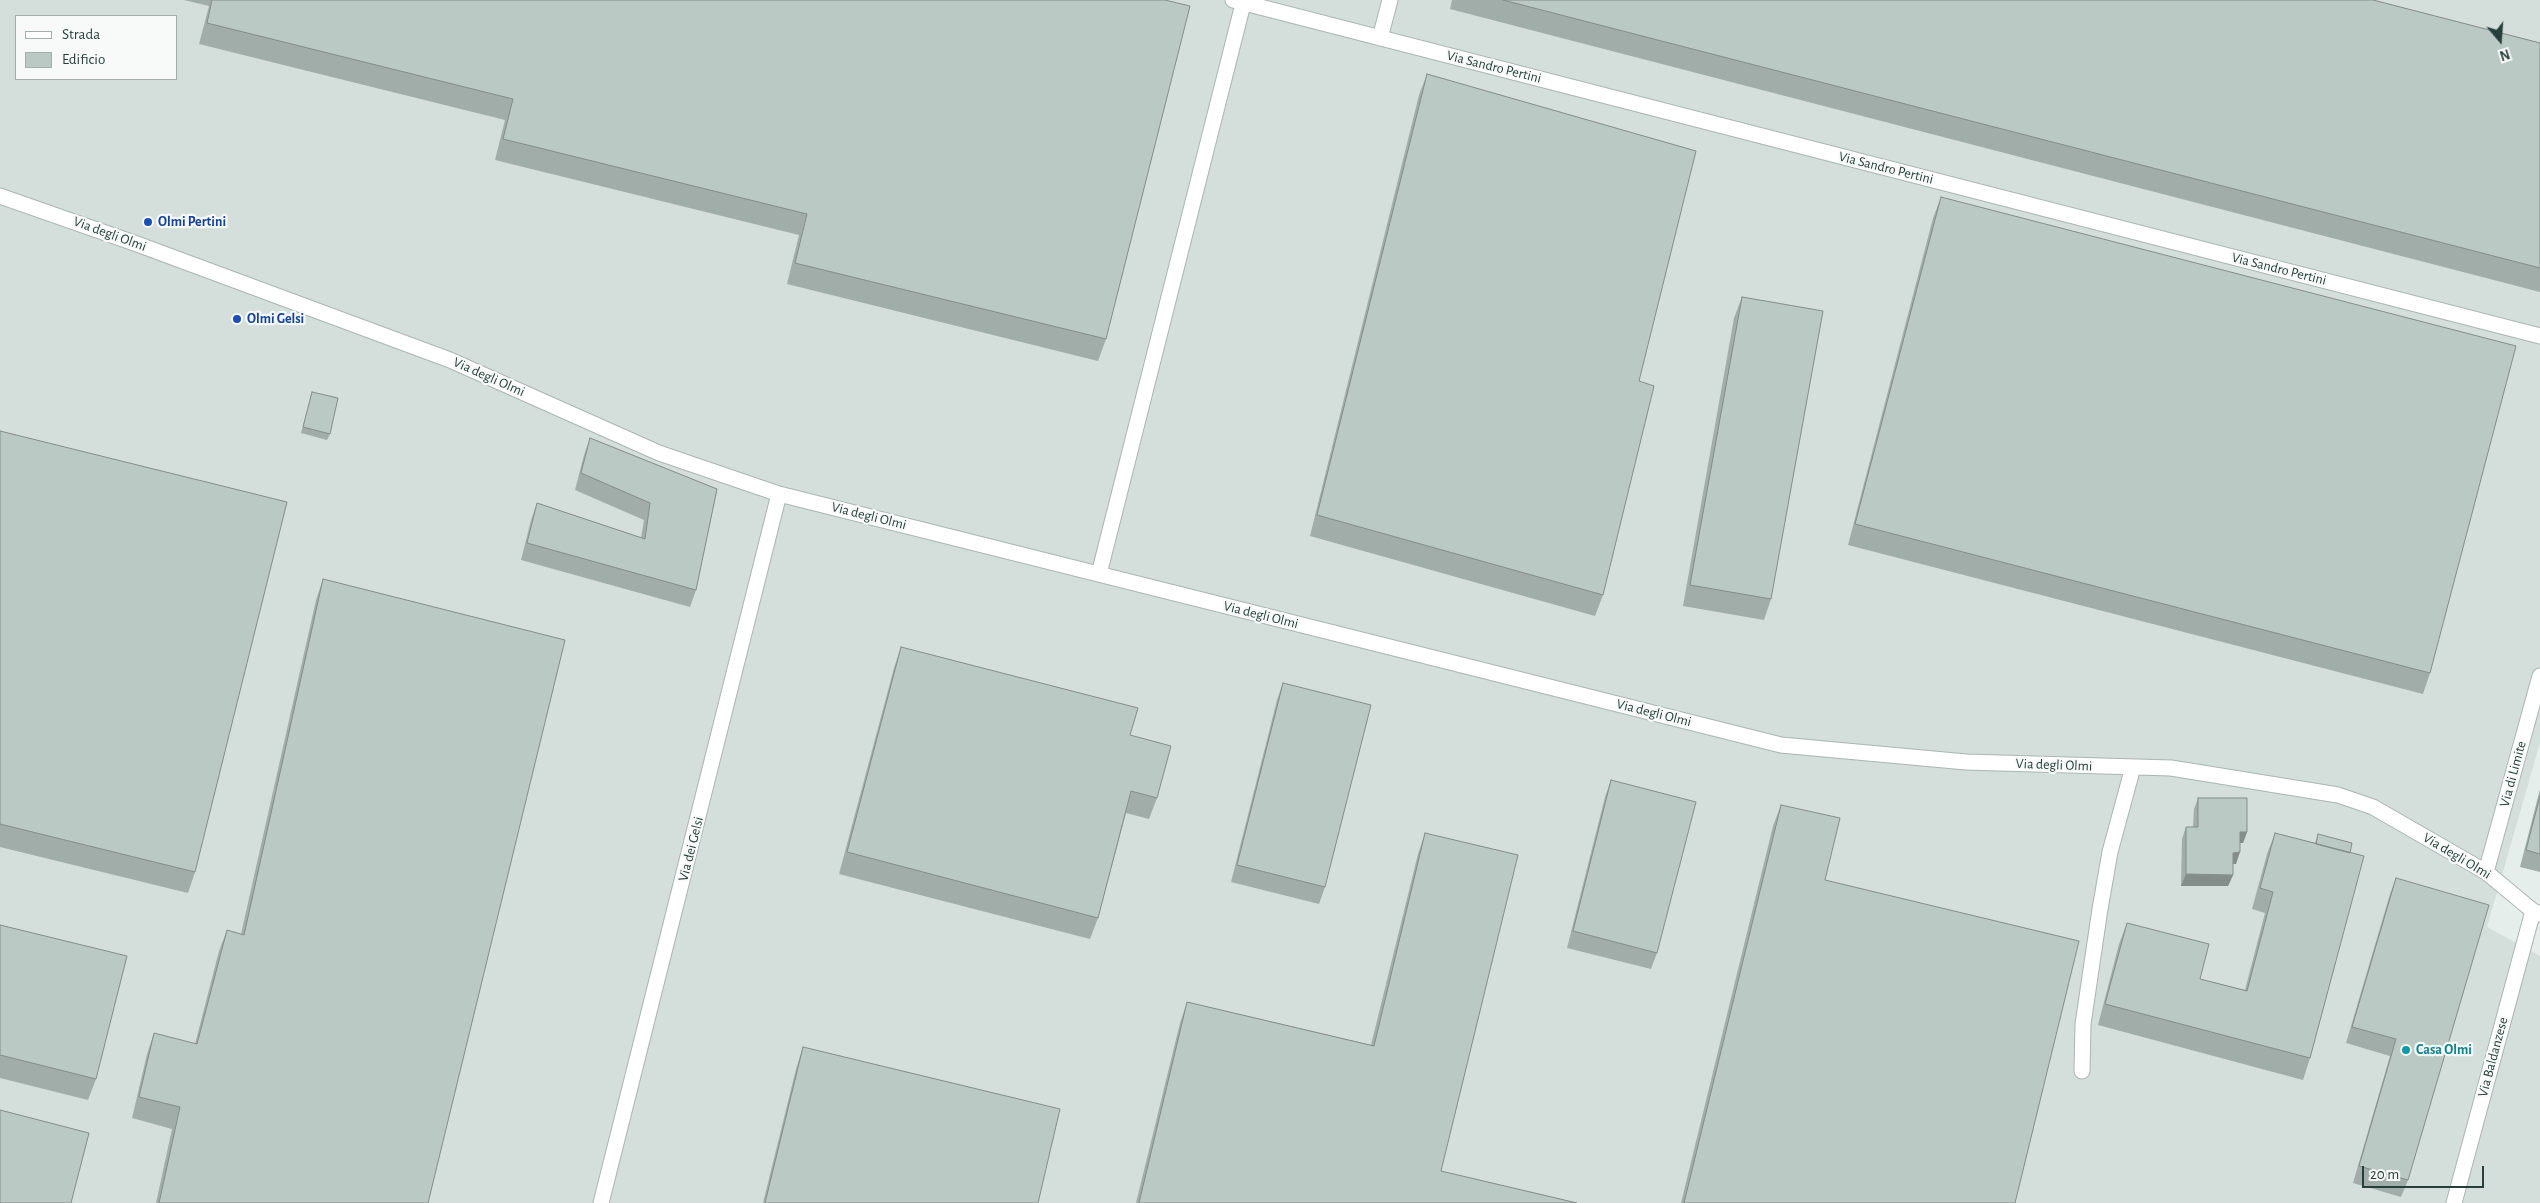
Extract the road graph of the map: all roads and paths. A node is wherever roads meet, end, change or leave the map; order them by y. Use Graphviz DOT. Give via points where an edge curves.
graph roads {
  1 [pos="1390,0"];
  2 [pos="1240,1"];
  3 [pos="1380,38"];
  4 [pos="0,196"];
  5 [pos="2540,336"];
  6 [pos="779,494"];
  7 [pos="1099,574"];
  8 [pos="2540,676"];
  9 [pos="2133,767"];
  10 [pos="2486,872"];
  11 [pos="2536,913"];
  12 [pos="2082,1072"];
  13 [pos="602,1203"];
  14 [pos="2454,1203"];
  1 -- 3 [label="street"];
  2 -- 3 [label="street, Via Sandro Pertini"];
  2 -- 7 [label="street"];
  3 -- 5 [label="street, Via Sandro Pertini"];
  4 -- 6 [label="street, Via degli Olmi" via="450,360 659,453"];
  6 -- 7 [label="street, Via degli Olmi"];
  6 -- 13 [label="street, Via dei Gelsi"];
  7 -- 9 [label="street, Via degli Olmi" via="1780,745 1966,762"];
  8 -- 10 [label="street, Via di Limite"];
  9 -- 10 [label="street, Via degli Olmi" via="2172,768 2338,795 2373,807"];
  9 -- 12 [label="street" via="2110,852 2100,909 2083,1024"];
  10 -- 11 [label="street, Via degli Olmi"];
  11 -- 14 [label="street, Via Baldanzese"];
}
